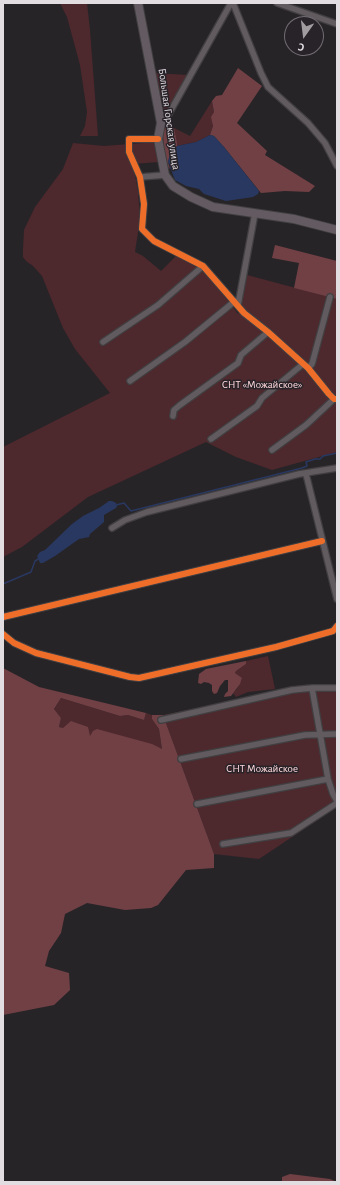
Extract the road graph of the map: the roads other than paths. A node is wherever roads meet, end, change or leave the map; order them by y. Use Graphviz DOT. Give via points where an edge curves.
graph roads {
  1 [pos="138,3"];
  2 [pos="232,3"];
  3 [pos="277,3"];
  4 [pos="337,24"];
  5 [pos="161,123"];
  6 [pos="158,139"];
  7 [pos="337,166"];
  8 [pos="165,175"];
  9 [pos="140,177"];
  10 [pos="255,213"];
  11 [pos="337,230"];
  12 [pos="203,266"];
  13 [pos="330,297"];
  14 [pos="236,303"];
  15 [pos="268,332"];
  16 [pos="103,342"];
  17 [pos="306,366"];
  18 [pos="130,381"];
  19 [pos="336,399"];
  20 [pos="173,416"];
  21 [pos="211,439"];
  22 [pos="272,450"];
  23 [pos="337,468"];
  24 [pos="306,474"];
  25 [pos="112,528"];
  26 [pos="322,542"];
  27 [pos="337,599"];
  28 [pos="3,617"];
  29 [pos="337,626"];
  30 [pos="3,634"];
  31 [pos="312,688"];
  32 [pos="337,688"];
  33 [pos="161,720"];
  34 [pos="321,734"];
  35 [pos="337,734"];
  36 [pos="181,760"];
  37 [pos="328,778"];
  38 [pos="337,802"];
  39 [pos="197,804"];
  40 [pos="223,844"];
  1 -- 5 [label="street, Большая Горская улица"];
  2 -- 5 [label="street" via="166,119"];
  2 -- 7 [label="street" via="268,87 326,143"];
  3 -- 4 [label="street"];
  5 -- 6 [label="street, Большая Горская улица"];
  6 -- 8 [label="street, Большая Горская улица"];
  6 -- 9 [label="street" via="129,139 129,152"];
  8 -- 9 [label="street"];
  8 -- 10 [label="street, Большая Горская улица" via="173,186 191,198 213,206"];
  9 -- 12 [label="street" via="144,204 142,229 154,241"];
  10 -- 11 [label="street, Большая Горская улица" via="294,219"];
  10 -- 14 [label="street"];
  12 -- 14 [label="street"];
  12 -- 16 [label="street" via="158,305"];
  13 -- 17 [label="street" via="312,364"];
  14 -- 15 [label="street" via="244,313"];
  14 -- 18 [label="street"];
  15 -- 17 [label="street"];
  15 -- 20 [label="street" via="241,355 238,362 180,404 174,410"];
  17 -- 19 [label="street"];
  17 -- 21 [label="street"];
  19 -- 22 [label="street"];
  23 -- 24 [label="street"];
  24 -- 25 [label="street" via="147,512"];
  24 -- 26 [label="street"];
  26 -- 27 [label="street"];
  26 -- 28 [label="street"];
  29 -- 30 [label="street" via="333,631 276,647 139,678 36,653 14,643"];
  31 -- 32 [label="street"];
  31 -- 33 [label="street" via="292,690"];
  31 -- 34 [label="street"];
  34 -- 35 [label="street"];
  34 -- 36 [label="street"];
  34 -- 37 [label="street"];
  37 -- 38 [label="street"];
  37 -- 39 [label="street"];
  38 -- 40 [label="street" via="291,833"];
}
